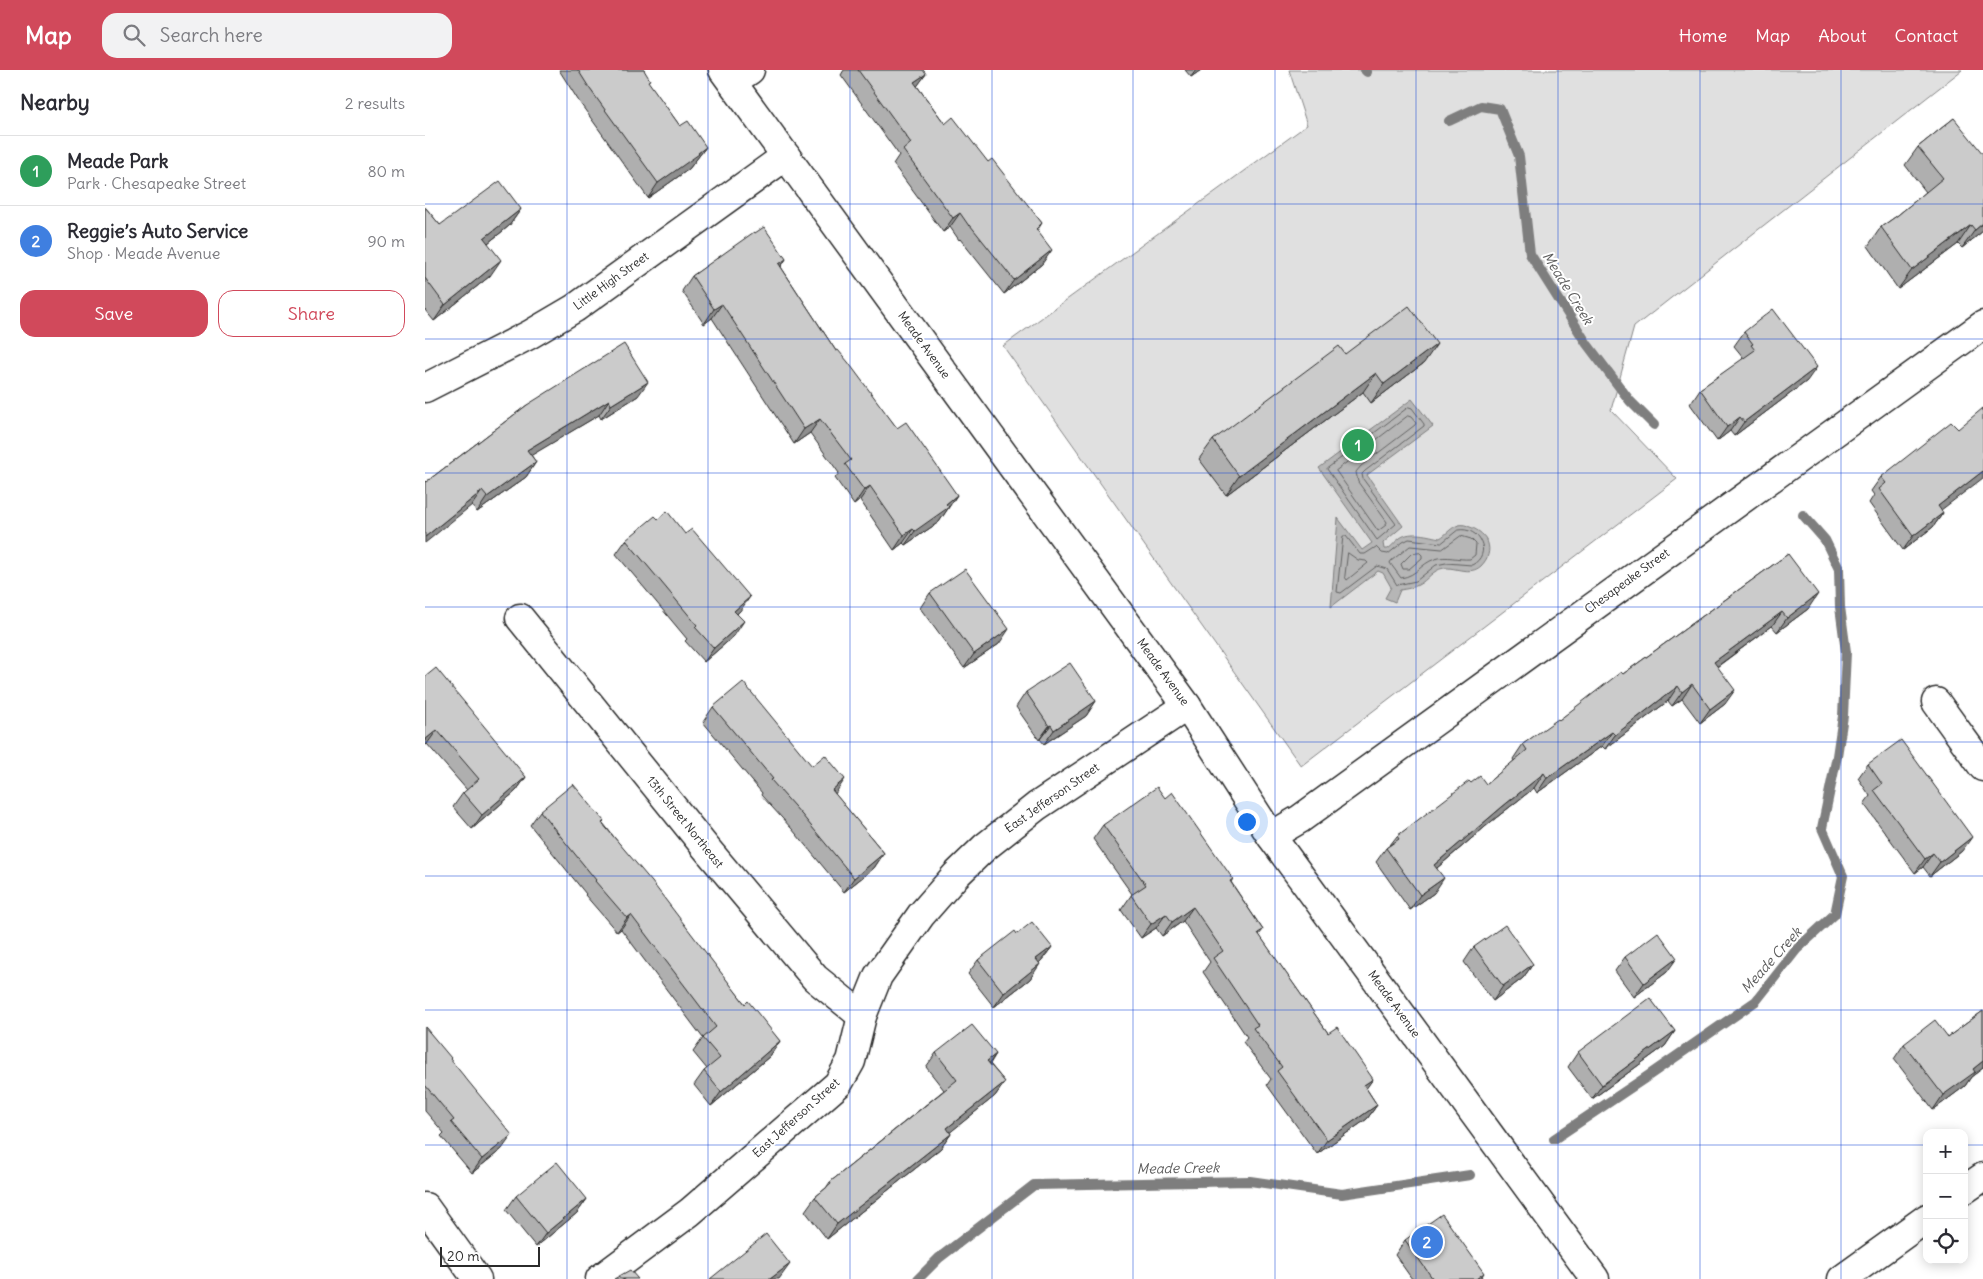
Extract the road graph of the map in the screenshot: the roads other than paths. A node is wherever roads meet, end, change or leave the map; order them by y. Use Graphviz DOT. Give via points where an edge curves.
graph roads {
  1 [pos="735,74"];
  2 [pos="786,156"];
  3 [pos="1983,325"];
  4 [pos="425,388"];
  5 [pos="520,618"];
  6 [pos="1936,702"];
  7 [pos="1187,706"];
  8 [pos="1983,767"];
  9 [pos="1271,836"];
  10 [pos="861,1016"];
  11 [pos="1983,1177"];
  12 [pos="1968,1187"];
  13 [pos="425,1207"];
  14 [pos="1926,1219"];
  15 [pos="477,1279"];
  16 [pos="600,1279"];
  17 [pos="1595,1279"];
  18 [pos="1842,1279"];
  1 -- 2 [label="street, Meade Avenue"];
  2 -- 4 [label="street, Little High Street" via="575,308"];
  2 -- 7 [label="street, Meade Avenue"];
  3 -- 9 [label="street, Chesapeake Street" via="1308,813"];
  5 -- 10 [label="street, 13th Street Northeast" via="815,978"];
  6 -- 8 [label="street"];
  7 -- 9 [label="street, Meade Avenue"];
  7 -- 10 [label="street, East Jefferson Street" via="1037,806 956,875 921,916 878,976"];
  9 -- 17 [label="street, Meade Avenue"];
  10 -- 16 [label="street, East Jefferson Street" via="851,1061 838,1084 690,1212"];
  11 -- 12 [label="street"];
  13 -- 15 [label="street"];
  14 -- 18 [label="street"];
}
